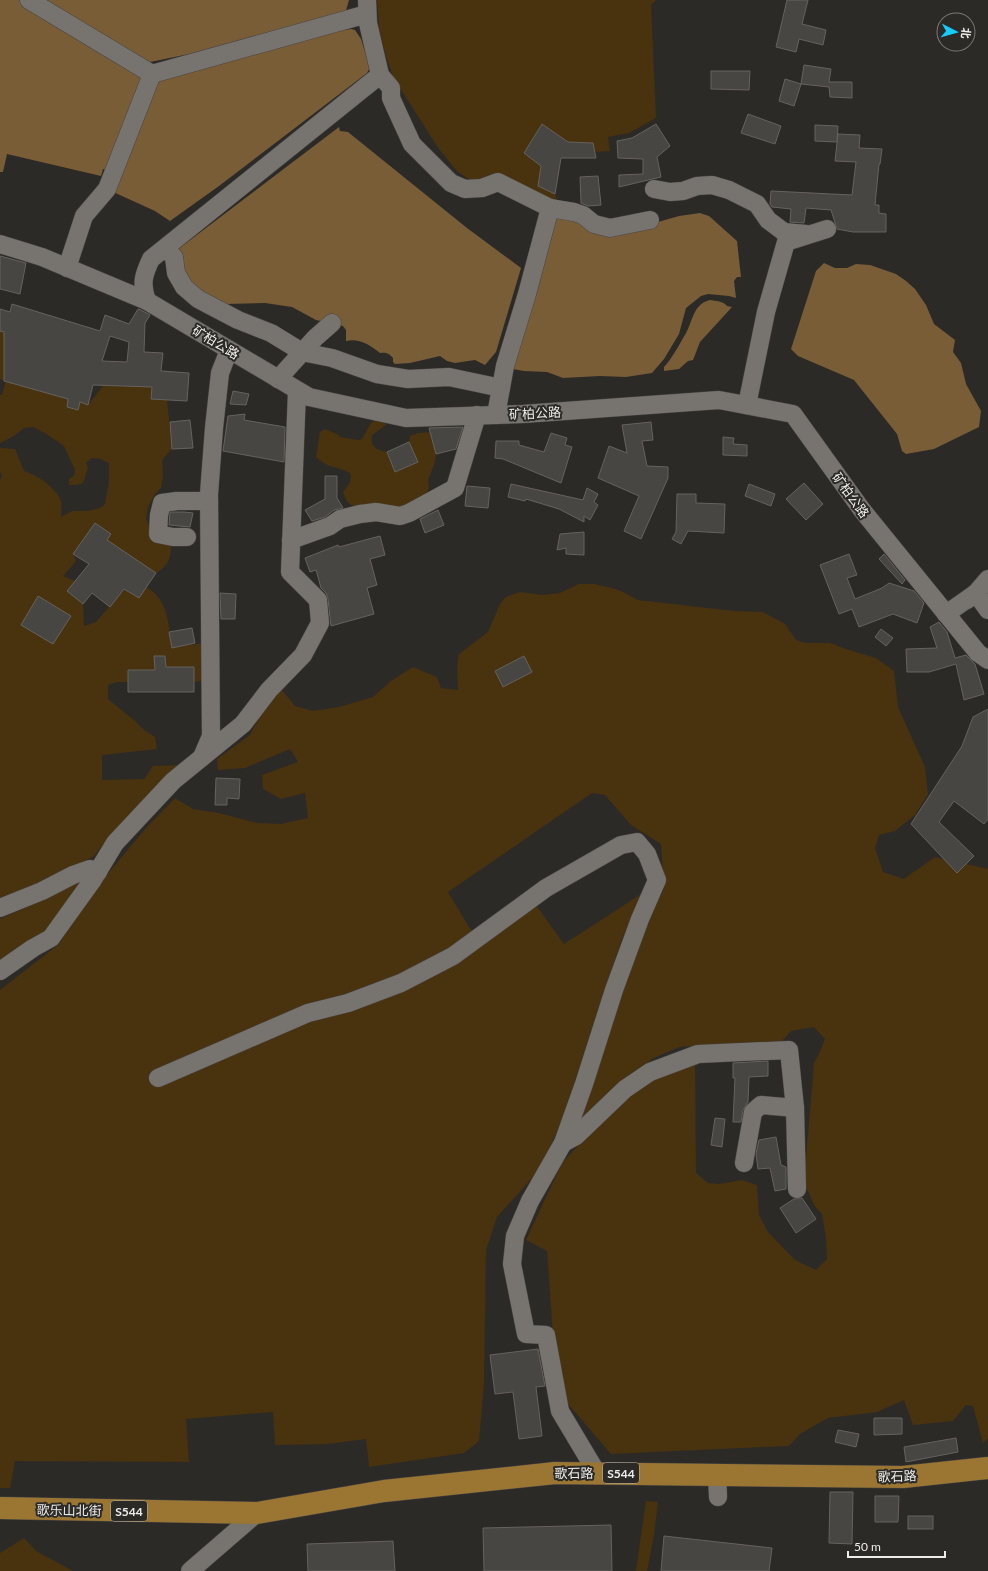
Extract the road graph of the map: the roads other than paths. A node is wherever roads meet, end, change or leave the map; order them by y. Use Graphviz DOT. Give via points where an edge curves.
graph roads {
  1 [pos="29,0"];
  2 [pos="367,7"];
  3 [pos="152,74"];
  4 [pos="380,74"];
  5 [pos="654,189"];
  6 [pos="550,208"];
  7 [pos="650,220"];
  8 [pos="827,229"];
  9 [pos="810,234"];
  10 [pos="0,244"];
  11 [pos="165,248"];
  12 [pos="67,268"];
  13 [pos="147,301"];
  14 [pos="203,302"];
  15 [pos="181,321"];
  16 [pos="332,323"];
  17 [pos="228,350"];
  18 [pos="302,352"];
  19 [pos="278,379"];
  20 [pos="501,388"];
  21 [pos="297,391"];
  22 [pos="747,405"];
  23 [pos="477,415"];
  24 [pos="496,415"];
  25 [pos="209,501"];
  26 [pos="188,537"];
  27 [pos="291,540"];
  28 [pos="988,579"];
  29 [pos="976,593"];
  30 [pos="988,610"];
  31 [pos="946,614"];
  32 [pos="988,660"];
  33 [pos="201,758"];
  34 [pos="98,872"];
  35 [pos="0,908"];
  36 [pos="0,971"];
  37 [pos="158,1078"];
  38 [pos="795,1108"];
  39 [pos="563,1142"];
  40 [pos="744,1163"];
  41 [pos="797,1189"];
  42 [pos="988,1468"];
  43 [pos="597,1473"];
  44 [pos="717,1474"];
  45 [pos="718,1497"];
  46 [pos="0,1508"];
  47 [pos="257,1513"];
  48 [pos="190,1571"];
  1 -- 3 [label="street"];
  2 -- 3 [label="street"];
  2 -- 4 [label="street" via="368,23"];
  3 -- 12 [label="street" via="107,189 84,216"];
  4 -- 6 [label="street" via="391,88 391,98 412,144 451,183 475,190 498,182"];
  4 -- 11 [label="street"];
  5 -- 9 [label="street" via="670,192 712,185 729,190 757,204 768,220 784,232"];
  6 -- 7 [label="street" via="574,212 594,224 610,228"];
  6 -- 20 [label="street" via="504,366"];
  8 -- 9 [label="street"];
  9 -- 22 [label="street" via="786,242 766,312"];
  10 -- 12 [label="street, 矿柏公路"];
  11 -- 13 [label="street" via="150,259 144,274 142,289"];
  11 -- 14 [label="street" via="174,257 176,273 184,287"];
  12 -- 13 [label="street, 矿柏公路"];
  13 -- 15 [label="street, 矿柏公路"];
  14 -- 15 [label="street"];
  14 -- 18 [label="street" via="271,333"];
  15 -- 17 [label="street, 矿柏公路"];
  16 -- 18 [label="street"];
  17 -- 19 [label="street, 矿柏公路"];
  17 -- 25 [label="street" via="220,373"];
  18 -- 19 [label="street"];
  18 -- 20 [label="street" via="332,358 376,374 408,379 449,377"];
  19 -- 21 [label="street, 矿柏公路"];
  20 -- 24 [label="street"];
  21 -- 23 [label="street, 矿柏公路" via="309,397 406,418"];
  21 -- 27 [label="street"];
  22 -- 24 [label="street, 矿柏公路" via="719,400"];
  22 -- 31 [label="street, 矿柏公路" via="793,414 862,510"];
  23 -- 24 [label="street, 矿柏公路"];
  23 -- 27 [label="street" via="455,488 400,516 376,512 360,514 340,519 330,526"];
  25 -- 26 [label="street" via="178,500 162,503 158,534"];
  25 -- 33 [label="street" via="211,736"];
  27 -- 33 [label="street" via="290,572 318,600 320,624 303,655 269,690 244,724"];
  28 -- 29 [label="street"];
  29 -- 30 [label="street"];
  29 -- 31 [label="street"];
  31 -- 32 [label="street, 矿柏公路" via="978,653"];
  33 -- 34 [label="street" via="172,781 115,843"];
  34 -- 35 [label="street" via="90,869 73,875 42,892"];
  34 -- 36 [label="street" via="51,938"];
  37 -- 39 [label="street" via="308,1013 348,1003 401,983 453,956 546,888 621,845 637,842 647,854 657,880 614,990"];
  38 -- 39 [label="street" via="789,1050 698,1054 650,1072 625,1089 576,1136"];
  38 -- 40 [label="street" via="761,1105 753,1112"];
  38 -- 41 [label="street"];
  39 -- 43 [label="street" via="530,1201 515,1236 512,1264 526,1334 546,1335 560,1411"];
  42 -- 44 [label="main road, 歌石路 / S544" via="903,1477"];
  43 -- 44 [label="main road, 歌石路 / S544"];
  43 -- 47 [label="main road, 歌石路 / S544" via="555,1473 384,1490"];
  44 -- 45 [label="street"];
  46 -- 47 [label="main road, 歌乐山北街 / S544"];
  47 -- 48 [label="street"];
}
